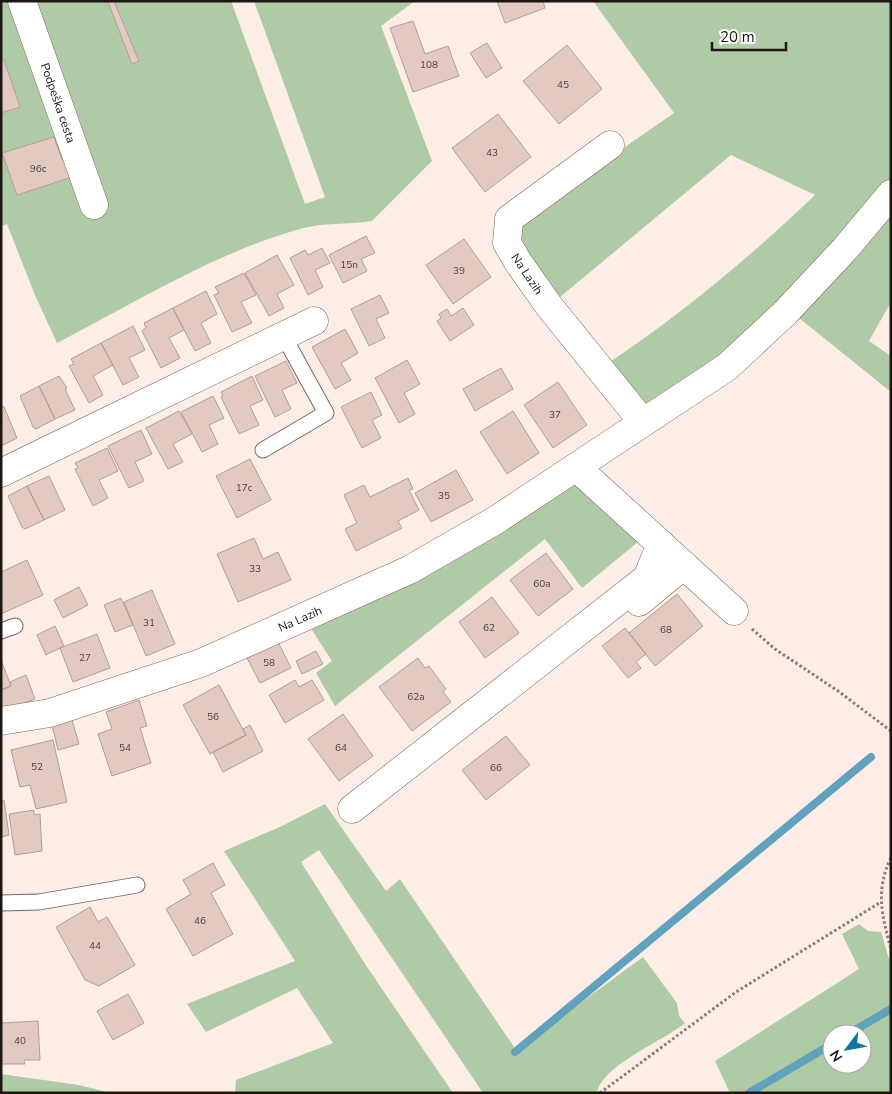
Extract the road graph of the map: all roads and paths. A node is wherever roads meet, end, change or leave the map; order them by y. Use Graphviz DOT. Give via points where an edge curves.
graph roads {
  1 [pos="22,1"];
  2 [pos="610,145"];
  3 [pos="891,194"];
  4 [pos="94,205"];
  5 [pos="314,321"];
  6 [pos="283,335"];
  7 [pos="642,421"];
  8 [pos="263,450"];
  9 [pos="576,467"];
  10 [pos="1,473"];
  11 [pos="662,544"];
  12 [pos="684,565"];
  13 [pos="734,611"];
  14 [pos="1,721"];
  15 [pos="891,731"];
  16 [pos="451,756"];
  17 [pos="352,809"];
  18 [pos="891,858"];
  19 [pos="137,885"];
  20 [pos="881,902"];
  21 [pos="1,903"];
  22 [pos="891,949"];
  23 [pos="600,1093"];
  1 -- 4 [label="street, Podpeška cesta"];
  2 -- 7 [label="street, Na Lazih" via="509,219 506,242 549,306"];
  3 -- 7 [label="street, Na Lazih" via="786,313 734,360"];
  5 -- 6 [label="street"];
  6 -- 8 [label="lane" via="326,413"];
  6 -- 10 [label="street"];
  7 -- 9 [label="street, Na Lazih"];
  9 -- 11 [label="street"];
  9 -- 14 [label="street, Na Lazih" via="496,520 409,570 210,659 50,712"];
  11 -- 12 [label="street"];
  11 -- 17 [label="street" via="647,578"];
  12 -- 13 [label="street"];
  12 -- 16 [label="street"];
  13 -- 15 [label="path" via="775,649"];
  18 -- 20 [label="path" via="881,887"];
  19 -- 21 [label="lane" via="39,902"];
  20 -- 22 [label="path" via="880,912"];
  20 -- 23 [label="path" via="736,992"];
}
